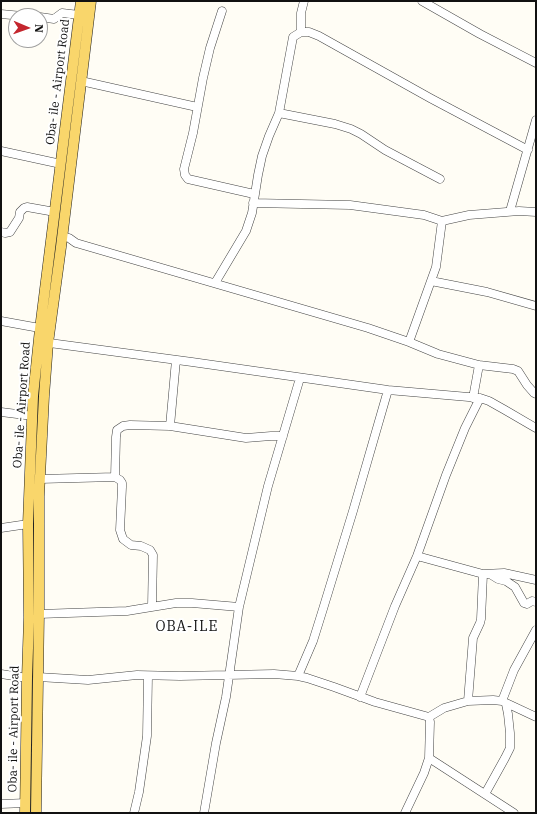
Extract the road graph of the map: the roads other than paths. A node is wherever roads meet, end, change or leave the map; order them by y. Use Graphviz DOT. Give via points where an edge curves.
graph roads {
  1 [pos="304,1"];
  2 [pos="422,1"];
  3 [pos="82,2"];
  4 [pos="222,11"];
  5 [pos="79,15"];
  6 [pos="48,18"];
  7 [pos="301,32"];
  8 [pos="536,62"];
  9 [pos="81,81"];
  10 [pos="197,107"];
  11 [pos="279,113"];
  12 [pos="536,120"];
  13 [pos="528,150"];
  14 [pos="1,151"];
  15 [pos="61,164"];
  16 [pos="440,179"];
  17 [pos="254,198"];
  18 [pos="510,211"];
  19 [pos="55,212"];
  20 [pos="536,212"];
  21 [pos="442,221"];
  22 [pos="1,232"];
  23 [pos="62,236"];
  24 [pos="431,281"];
  25 [pos="215,283"];
  26 [pos="536,306"];
  27 [pos="1,321"];
  28 [pos="45,329"];
  29 [pos="43,342"];
  30 [pos="409,342"];
  31 [pos="176,360"];
  32 [pos="479,365"];
  33 [pos="300,378"];
  34 [pos="388,390"];
  35 [pos="536,394"];
  36 [pos="33,396"];
  37 [pos="44,396"];
  38 [pos="476,398"];
  39 [pos="1,412"];
  40 [pos="33,416"];
  41 [pos="170,426"];
  42 [pos="536,428"];
  43 [pos="283,436"];
  44 [pos="115,477"];
  45 [pos="40,479"];
  46 [pos="28,524"];
  47 [pos="1,528"];
  48 [pos="417,556"];
  49 [pos="486,574"];
  50 [pos="536,580"];
  51 [pos="536,602"];
  52 [pos="152,606"];
  53 [pos="239,606"];
  54 [pos="39,614"];
  55 [pos="536,630"];
  56 [pos="1,674"];
  57 [pos="229,675"];
  58 [pos="148,676"];
  59 [pos="298,676"];
  60 [pos="38,677"];
  61 [pos="27,678"];
  62 [pos="360,697"];
  63 [pos="468,701"];
  64 [pos="504,702"];
  65 [pos="429,717"];
  66 [pos="536,717"];
  67 [pos="429,758"];
  68 [pos="485,794"];
  69 [pos="1,804"];
  70 [pos="25,808"];
  71 [pos="36,813"];
  72 [pos="134,813"];
  73 [pos="204,813"];
  74 [pos="405,813"];
  75 [pos="514,813"];
  1 -- 7 [label="street"];
  2 -- 8 [label="street"];
  3 -- 5 [label="main road, Oba- ile - Airport Road"];
  3 -- 9 [label="main road, Oba- ile - Airport Road"];
  4 -- 10 [label="street" via="210,48"];
  5 -- 6 [label="street" via="62,13 54,19"];
  5 -- 15 [label="main road, Oba- ile - Airport Road"];
  7 -- 11 [label="street" via="293,37"];
  7 -- 13 [label="street" via="319,36"];
  9 -- 10 [label="street"];
  9 -- 23 [label="main road, Oba- ile - Airport Road"];
  10 -- 17 [label="street" via="184,169 185,176"];
  11 -- 16 [label="street" via="351,129"];
  11 -- 17 [label="street" via="262,156"];
  12 -- 13 [label="street"];
  13 -- 18 [label="street"];
  14 -- 15 [label="street"];
  15 -- 19 [label="main road, Oba- ile - Airport Road"];
  17 -- 21 [label="street" via="350,204 424,215"];
  17 -- 25 [label="street" via="246,231"];
  18 -- 20 [label="street"];
  18 -- 21 [label="street" via="469,215"];
  19 -- 22 [label="street" via="24,208 10,232"];
  19 -- 28 [label="main road, Oba- ile - Airport Road"];
  21 -- 24 [label="street" via="436,267"];
  23 -- 25 [label="street" via="76,243"];
  23 -- 28 [label="main road, Oba- ile - Airport Road"];
  24 -- 26 [label="street" via="487,292"];
  24 -- 30 [label="street"];
  25 -- 30 [label="street"];
  27 -- 28 [label="street"];
  28 -- 29 [label="main road, Oba- ile - Airport Road"];
  29 -- 31 [label="street"];
  29 -- 36 [label="main road, Oba- ile - Airport Road"];
  29 -- 37 [label="main road, Oba- ile - Airport Road"];
  30 -- 32 [label="street" via="438,354"];
  31 -- 33 [label="street"];
  31 -- 41 [label="street"];
  32 -- 35 [label="street" via="518,371"];
  32 -- 38 [label="street"];
  33 -- 34 [label="street"];
  33 -- 43 [label="street"];
  34 -- 38 [label="street"];
  34 -- 59 [label="street" via="313,641"];
  36 -- 37 [label="main road"];
  36 -- 40 [label="main road, Oba- ile - Airport Road"];
  37 -- 45 [label="main road, Oba- ile - Airport Road"];
  38 -- 42 [label="street" via="505,410"];
  38 -- 48 [label="street"];
  39 -- 40 [label="street"];
  40 -- 46 [label="main road, Oba- ile - Airport Road"];
  41 -- 43 [label="street" via="246,438"];
  41 -- 44 [label="street" via="130,425 117,430"];
  43 -- 53 [label="street"];
  44 -- 45 [label="street"];
  44 -- 52 [label="street" via="122,483 120,530 123,539 131,545 150,550 153,554"];
  45 -- 54 [label="main road, Oba- ile - Airport Road"];
  46 -- 47 [label="street"];
  46 -- 61 [label="main road, Oba- ile - Airport Road"];
  48 -- 49 [label="street"];
  48 -- 62 [label="street"];
  49 -- 50 [label="street" via="504,573"];
  49 -- 51 [label="street" via="510,583 524,603"];
  49 -- 63 [label="street" via="481,619 473,638"];
  52 -- 53 [label="street" via="192,603"];
  52 -- 54 [label="street" via="127,611"];
  53 -- 57 [label="street"];
  54 -- 60 [label="main road, Oba- ile - Airport Road"];
  55 -- 64 [label="street" via="514,670"];
  56 -- 61 [label="street"];
  57 -- 58 [label="street"];
  57 -- 59 [label="street"];
  57 -- 73 [label="street"];
  58 -- 60 [label="street" via="88,680"];
  58 -- 72 [label="street" via="147,736"];
  59 -- 62 [label="street"];
  60 -- 71 [label="main road, Oba- ile - Airport Road"];
  61 -- 70 [label="main road, Oba- ile - Airport Road"];
  62 -- 65 [label="street"];
  63 -- 64 [label="street"];
  63 -- 65 [label="street" via="444,708"];
  64 -- 66 [label="street"];
  64 -- 68 [label="street" via="508,714 510,748"];
  65 -- 67 [label="street"];
  67 -- 68 [label="street"];
  67 -- 74 [label="street"];
  68 -- 75 [label="street"];
  69 -- 70 [label="street"];
}
